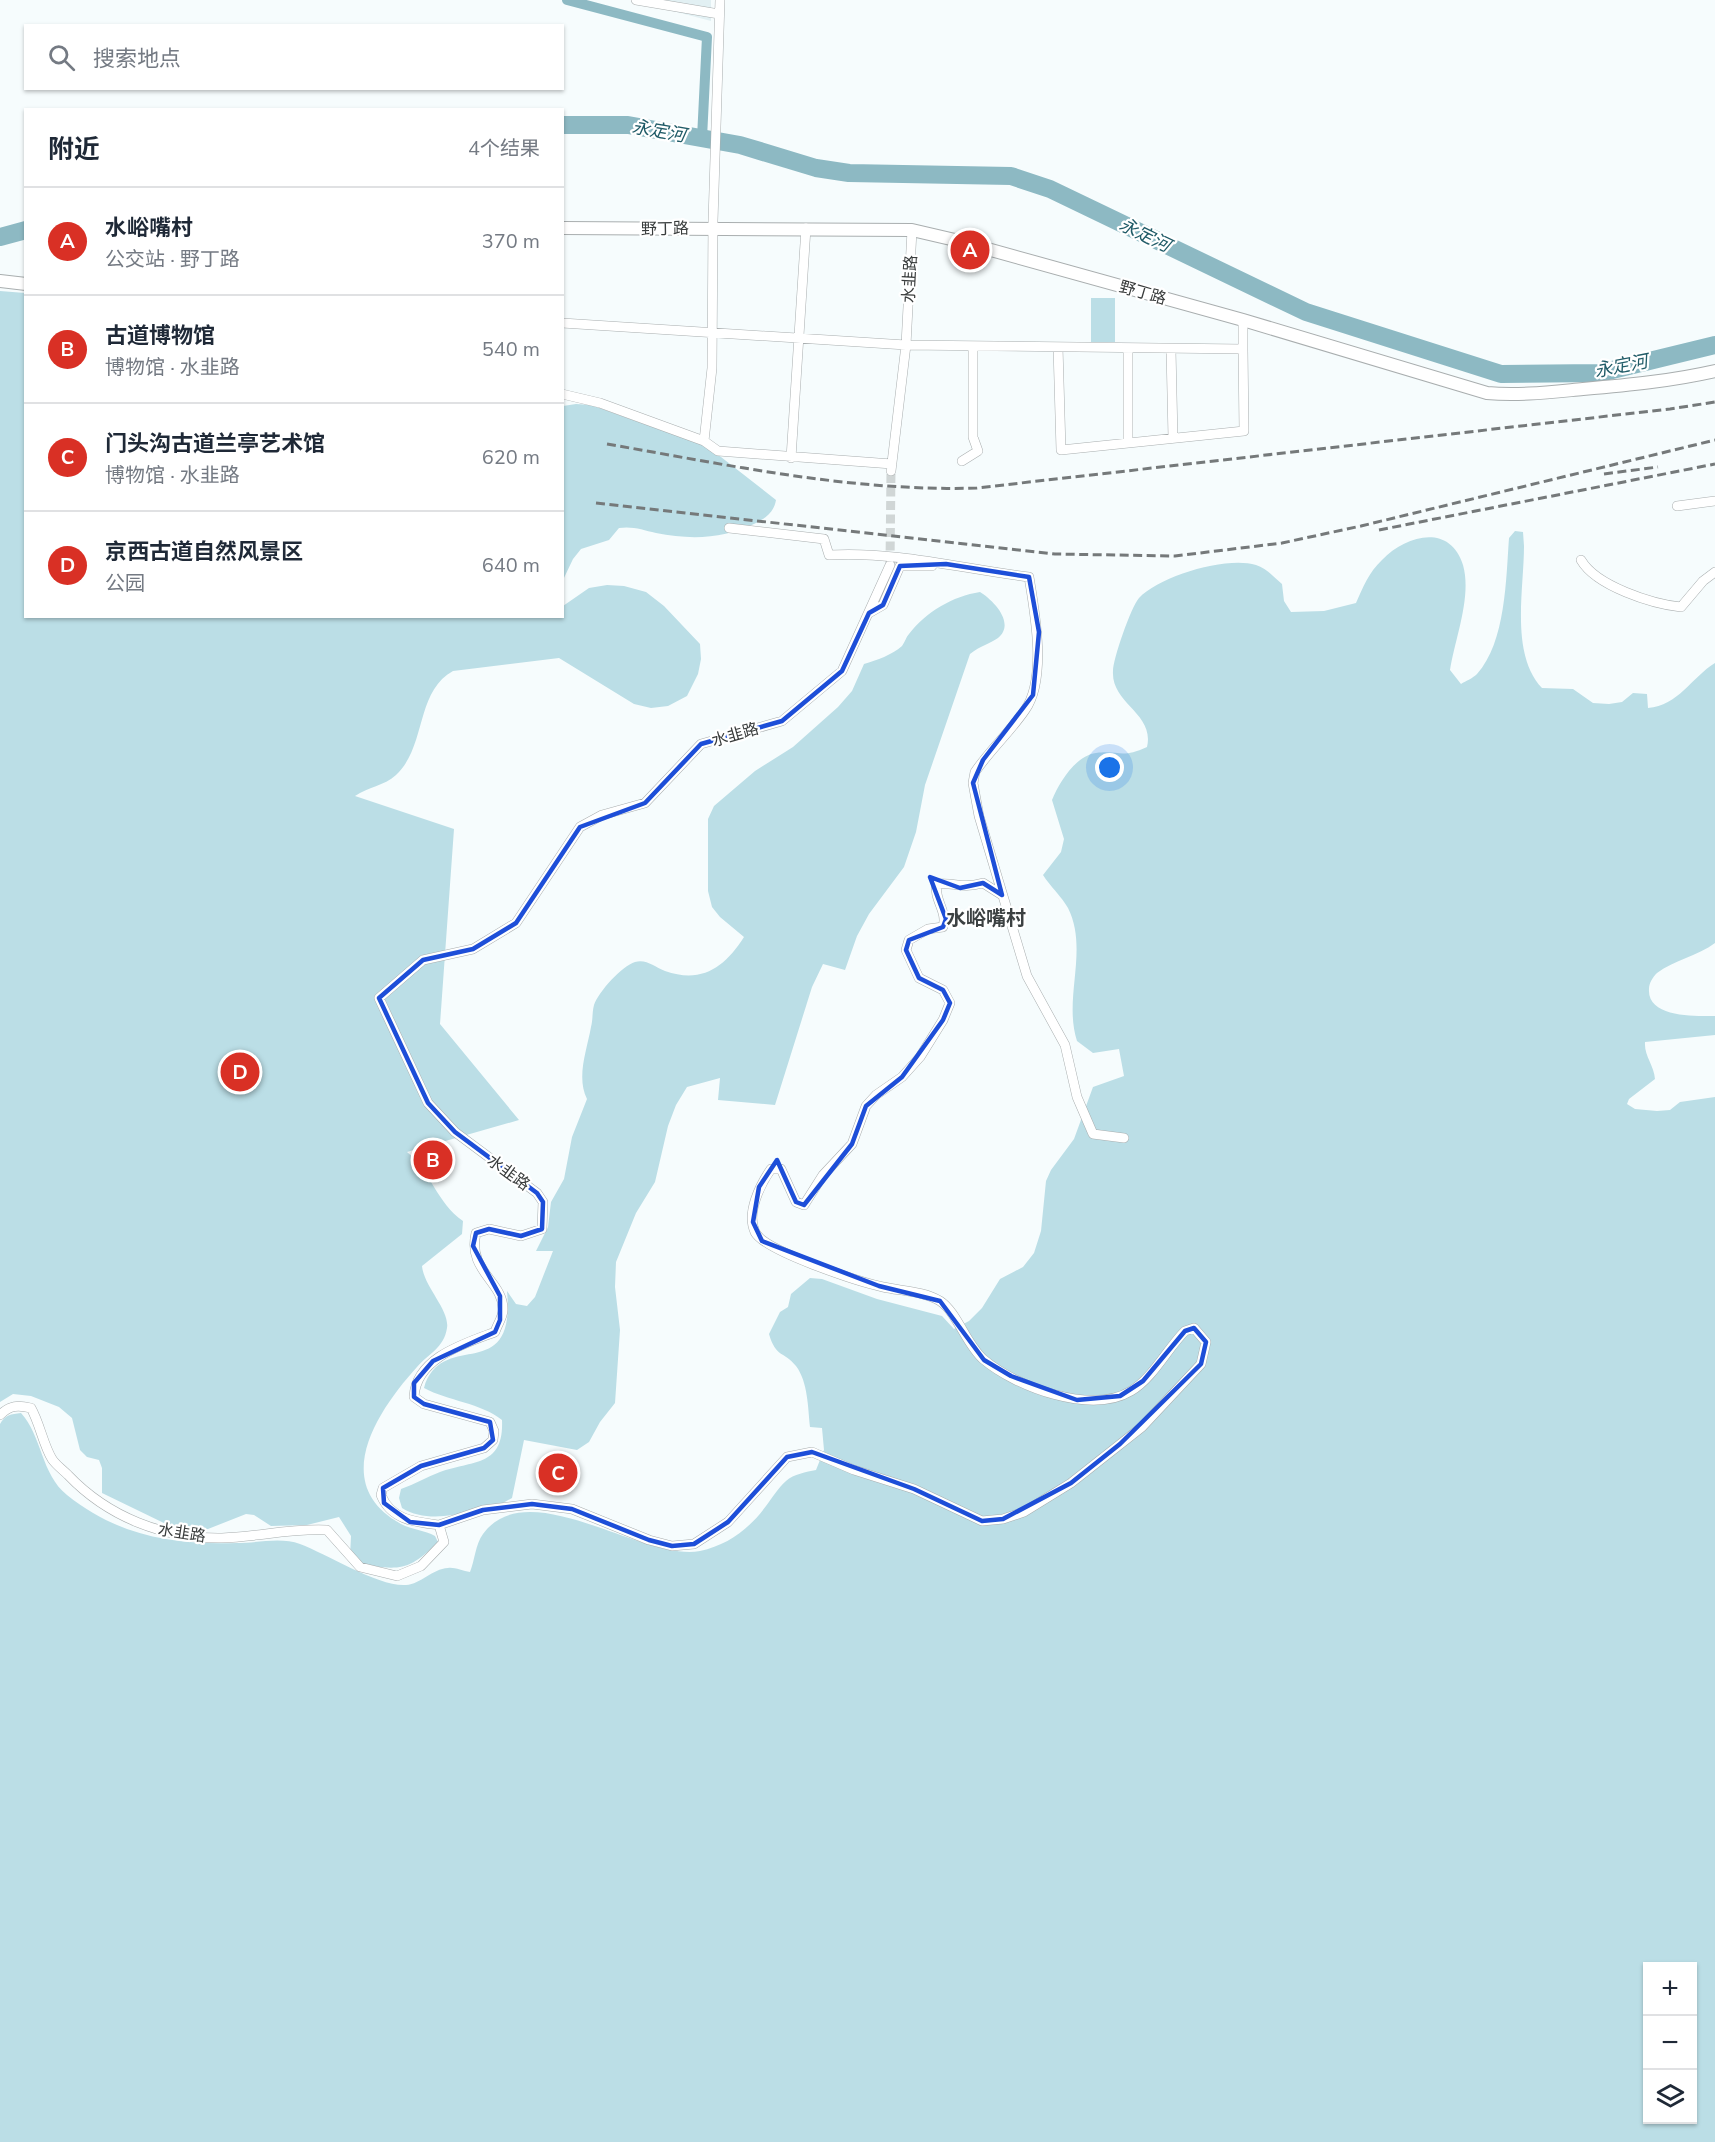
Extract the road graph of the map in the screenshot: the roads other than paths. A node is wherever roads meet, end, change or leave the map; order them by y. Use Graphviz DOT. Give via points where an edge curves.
graph roads {
  1 [pos="636,0"];
  2 [pos="720,0"];
  3 [pos="719,14"];
  4 [pos="713,224"];
  5 [pos="564,228"];
  6 [pos="806,228"];
  7 [pos="912,230"];
  8 [pos="0,281"];
  9 [pos="24,284"];
  10 [pos="1243,320"];
  11 [pos="564,323"];
  12 [pos="713,332"];
  13 [pos="801,337"];
  14 [pos="906,345"];
  15 [pos="973,346"];
  16 [pos="1058,347"];
  17 [pos="1128,349"];
  18 [pos="1243,349"];
  19 [pos="1171,350"];
  20 [pos="1715,371"];
  21 [pos="564,394"];
  22 [pos="1173,438"];
  23 [pos="704,441"];
  24 [pos="1128,443"];
  25 [pos="791,458"];
  26 [pos="962,461"];
  27 [pos="1715,501"];
  28 [pos="1677,506"];
  29 [pos="729,528"];
  30 [pos="1581,560"];
  31 [pos="946,564"];
  32 [pos="890,565"];
  33 [pos="1715,572"];
  34 [pos="869,613"];
  35 [pos="1002,895"];
  36 [pos="1124,1138"];
  37 [pos="0,1415"];
  38 [pos="439,1525"];
  1 -- 3 [label="street"];
  2 -- 3 [label="street"];
  3 -- 4 [label="street"];
  4 -- 5 [label="main road, 野丁路"];
  4 -- 6 [label="main road, 野丁路"];
  4 -- 12 [label="street"];
  6 -- 7 [label="main road, 野丁路"];
  6 -- 13 [label="street"];
  7 -- 10 [label="main road, 野丁路"];
  7 -- 14 [label="street, 水韭路"];
  8 -- 9 [label="main road"];
  10 -- 18 [label="street"];
  10 -- 20 [label="main road, 野丁路" via="1487,393 1513,396 1676,380"];
  11 -- 12 [label="street"];
  12 -- 13 [label="street"];
  12 -- 23 [label="street"];
  13 -- 14 [label="street"];
  13 -- 25 [label="street"];
  14 -- 15 [label="street"];
  14 -- 25 [label="street, 水韭路" via="891,467"];
  15 -- 16 [label="street"];
  15 -- 26 [label="street" via="973,437 978,451"];
  16 -- 17 [label="street"];
  16 -- 24 [label="street" via="1061,450"];
  17 -- 19 [label="street"];
  17 -- 24 [label="street"];
  18 -- 19 [label="street"];
  18 -- 22 [label="street" via="1244,431"];
  19 -- 22 [label="street"];
  21 -- 23 [label="street" via="600,403"];
  22 -- 24 [label="street"];
  23 -- 25 [label="street" via="718,451"];
  27 -- 28 [label="street"];
  29 -- 31 [label="street" via="824,539 829,555 885,556"];
  30 -- 33 [label="street" via="1586,570 1607,583 1659,605 1681,607"];
  31 -- 34 [label="street" via="900,566 883,605"];
  31 -- 35 [label="street" via="1029,577 1039,632 1033,696 983,760 973,783"];
  32 -- 34 [label="street, 水韭路"];
  34 -- 38 [label="street, 水韭路" via="842,671 782,721 701,744 645,803 602,815 580,827 516,923 473,950 423,960 379,998 428,1103 455,1132 535,1191 543,1202 542,1229 521,1236 489,1228 476,1233 473,1246 478,1262 500,1296 500,1320 495,1332 453,1348 433,1361 414,1383 414,1397 424,1404 490,1422 495,1431 493,1440 484,1448 420,1466 383,1488 381,1495 392,1513 410,1522"];
  35 -- 36 [label="street" via="1026,976 1065,1045 1077,1097 1093,1134"];
  35 -- 38 [label="street" via="983,883 960,888 937,884 935,889 946,919 943,927 928,929 909,940 906,950 919,978 943,990 950,1003 944,1020 902,1077 866,1106 852,1144 823,1175 804,1205 796,1202 781,1169 771,1169 759,1187 755,1232 762,1241 795,1257 879,1286 940,1301 984,1360 1043,1391 1077,1400 1101,1401 1132,1391 1185,1331 1194,1328 1206,1342 1201,1364 1142,1427 1071,1483 1024,1512 1003,1519 982,1521 914,1489 812,1452 788,1457 728,1522 694,1544 672,1546 572,1509 532,1504 483,1510"];
  37 -- 38 [label="street, 水韭路" via="19,1405 31,1408 52,1459 115,1514 145,1526 222,1538 300,1528 327,1530 360,1567 397,1576 421,1566 436,1553 444,1542"];
}
